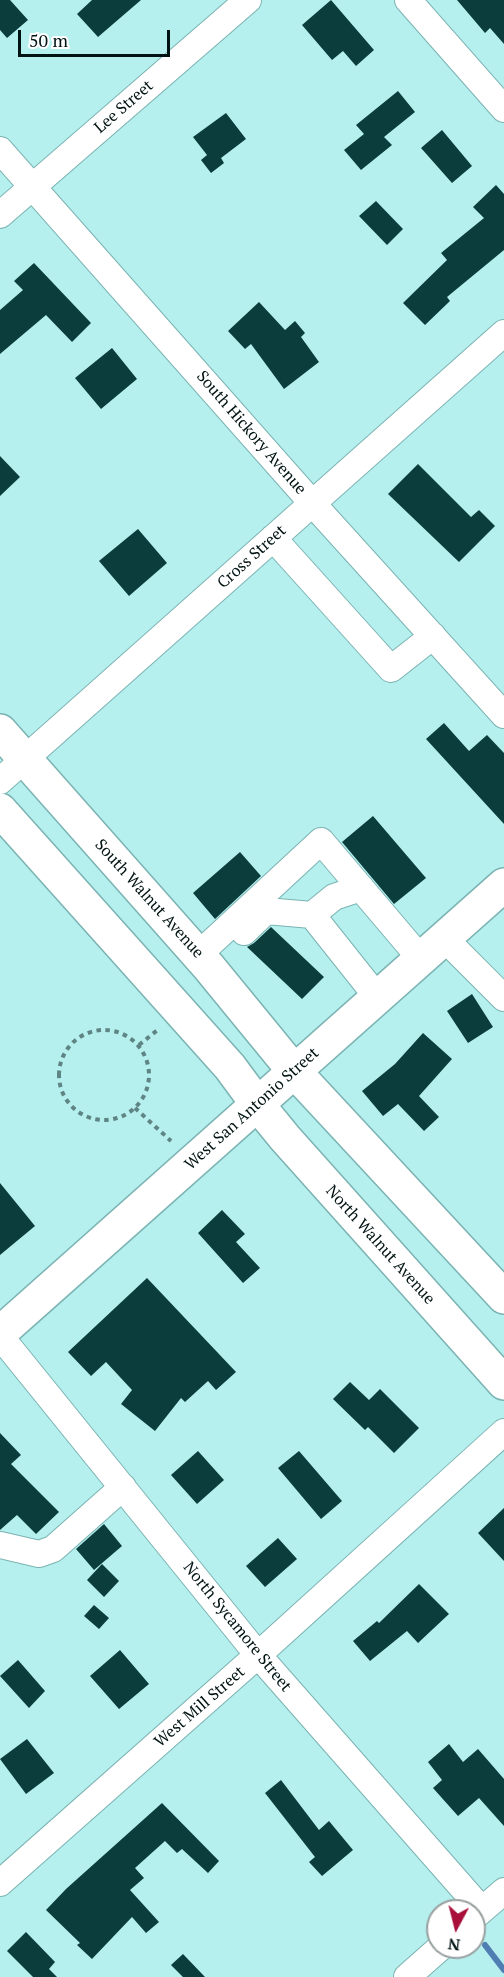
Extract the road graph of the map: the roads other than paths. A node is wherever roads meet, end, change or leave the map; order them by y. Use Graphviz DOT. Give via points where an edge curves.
graph roads {
  1 [pos="248,0"];
  2 [pos="408,0"];
  3 [pos="504,109"];
  4 [pos="0,150"];
  5 [pos="33,186"];
  6 [pos="0,215"];
  7 [pos="504,333"];
  8 [pos="313,504"];
  9 [pos="273,538"];
  10 [pos="433,636"];
  11 [pos="502,707"];
  12 [pos="0,731"];
  13 [pos="25,760"];
  14 [pos="0,781"];
  15 [pos="0,810"];
  16 [pos="504,885"];
  17 [pos="361,888"];
  18 [pos="312,915"];
  19 [pos="433,948"];
  20 [pos="203,960"];
  21 [pos="378,998"];
  22 [pos="504,998"];
  23 [pos="294,1071"];
  24 [pos="258,1106"];
  25 [pos="504,1297"];
  26 [pos="0,1335"];
  27 [pos="504,1383"];
  28 [pos="504,1432"];
  29 [pos="123,1487"];
  30 [pos="0,1545"];
  31 [pos="258,1655"];
  32 [pos="0,1883"];
  33 [pos="504,1891"];
  34 [pos="465,1899"];
  35 [pos="486,1907"];
  36 [pos="427,1959"];
  37 [pos="407,1977"];
  1 -- 5 [label="street, Lee Street"];
  2 -- 3 [label="street"];
  4 -- 5 [label="street, South Hickory Avenue"];
  5 -- 6 [label="street, Lee Street"];
  5 -- 8 [label="street, South Hickory Avenue"];
  7 -- 8 [label="street, Cross Street"];
  8 -- 9 [label="street, Cross Street"];
  8 -- 10 [label="street, South Hickory Avenue"];
  9 -- 10 [label="street" via="391,669"];
  9 -- 13 [label="street, Cross Street"];
  10 -- 11 [label="street, South Hickory Avenue"];
  12 -- 13 [label="main road, South Walnut Avenue"];
  13 -- 14 [label="street, Cross Street"];
  13 -- 20 [label="main road, South Walnut Avenue"];
  15 -- 24 [label="main road" via="230,1067"];
  16 -- 19 [label="main road, West San Antonio Street"];
  17 -- 18 [label="street" via="334,897"];
  17 -- 19 [label="street"];
  17 -- 20 [label="street" via="321,841"];
  18 -- 20 [label="street" via="266,911"];
  18 -- 21 [label="street"];
  19 -- 21 [label="main road, West San Antonio Street"];
  19 -- 22 [label="street"];
  20 -- 23 [label="main road, South Walnut Avenue"];
  21 -- 23 [label="main road, West San Antonio Street"];
  23 -- 24 [label="main road, West San Antonio Street"];
  23 -- 25 [label="main road"];
  24 -- 26 [label="main road, West San Antonio Street"];
  24 -- 27 [label="main road, North Walnut Avenue"];
  26 -- 29 [label="street, North Sycamore Street"];
  28 -- 31 [label="street, West Mill Street"];
  29 -- 30 [label="street" via="53,1549 39,1554"];
  29 -- 31 [label="street, North Sycamore Street"];
  31 -- 32 [label="street, West Mill Street"];
  31 -- 34 [label="street, North Sycamore Street"];
  33 -- 35 [label="street"];
  36 -- 37 [label="street"];
}
